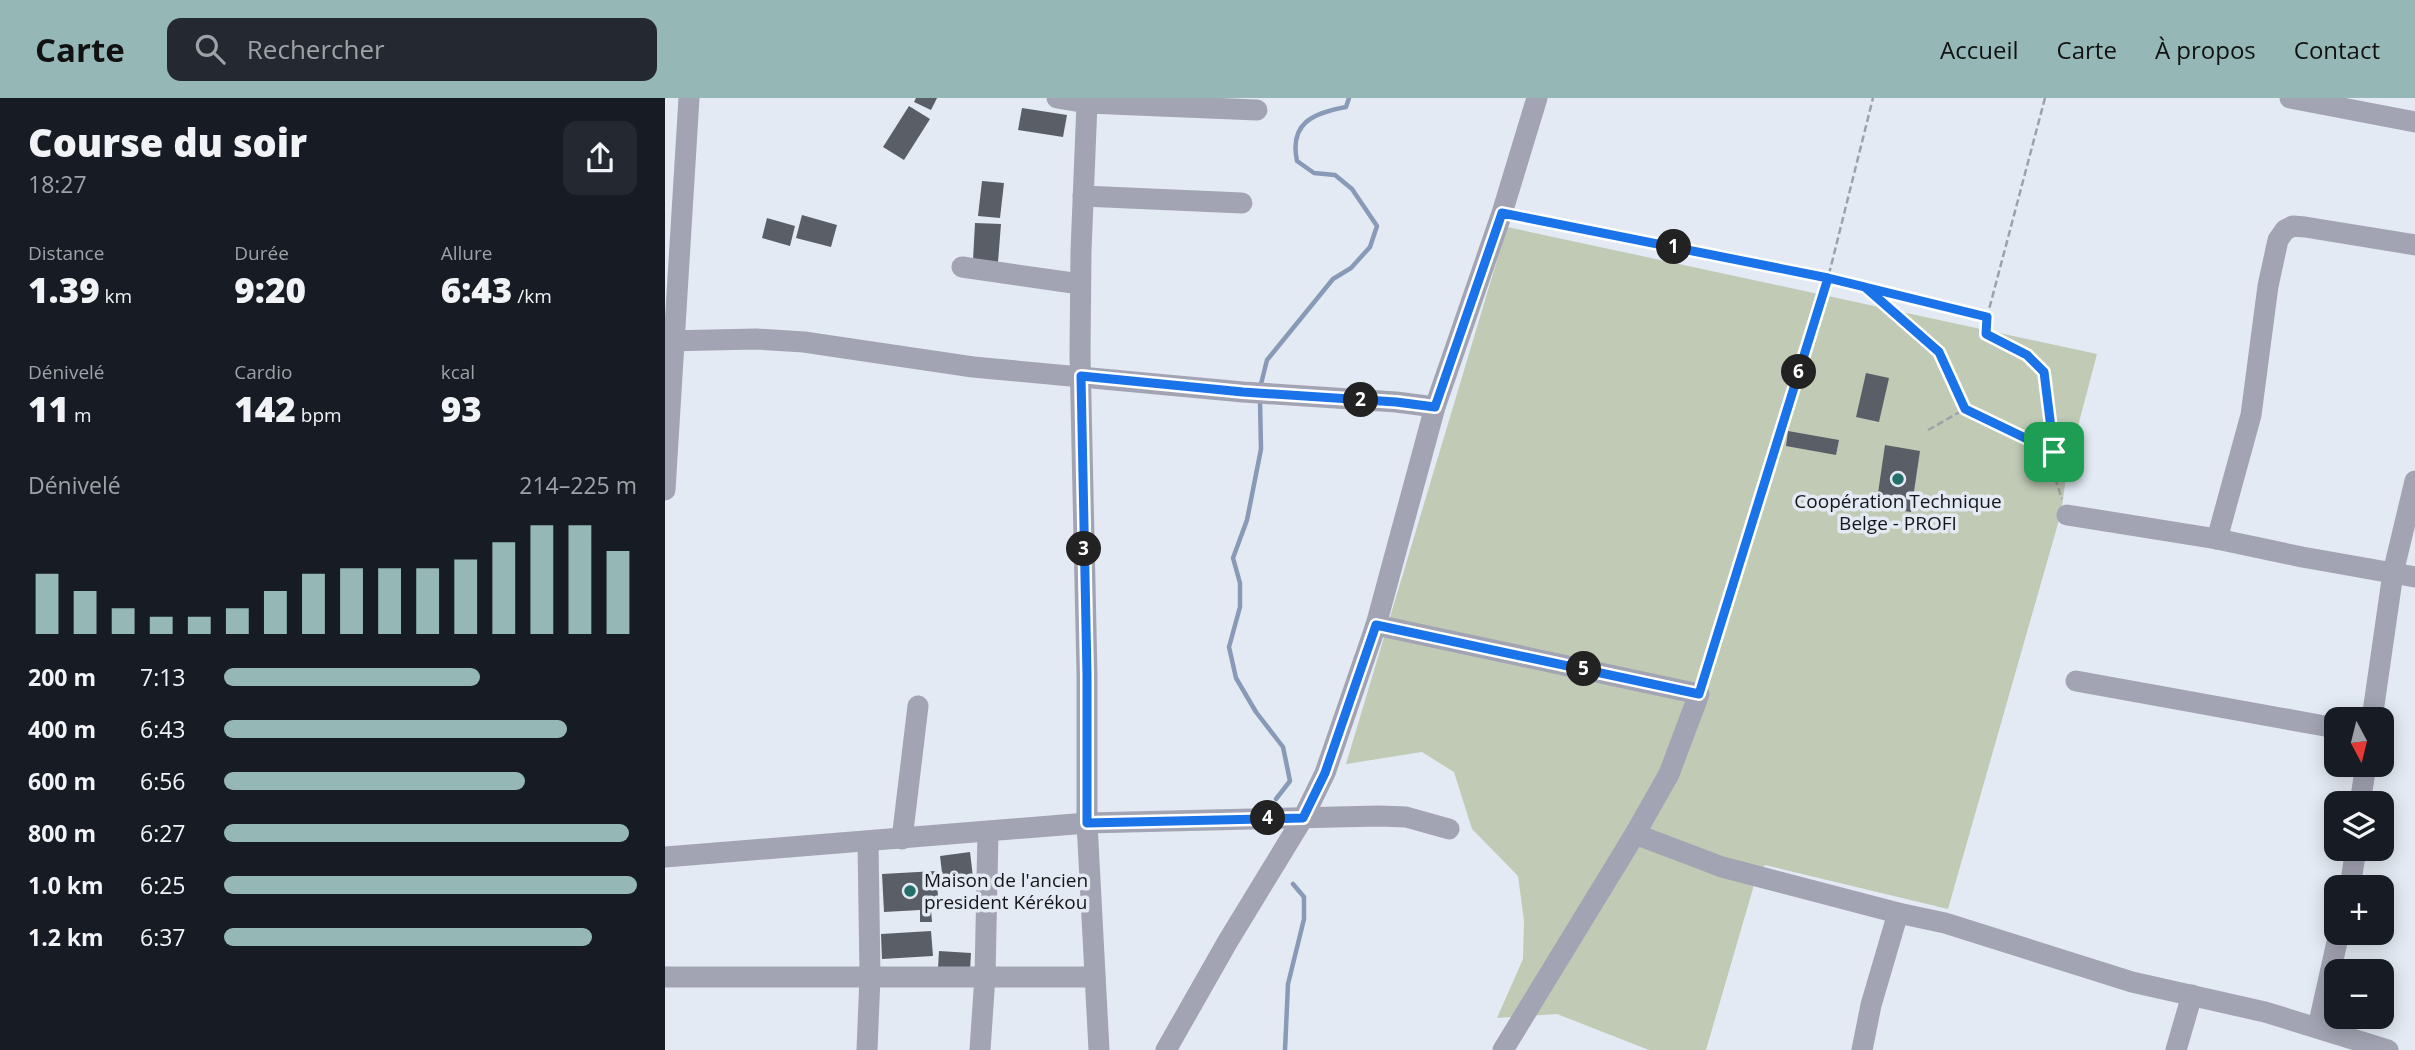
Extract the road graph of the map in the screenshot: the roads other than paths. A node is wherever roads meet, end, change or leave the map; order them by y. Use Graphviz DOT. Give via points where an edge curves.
graph roads {
  1 [pos="689,98"];
  2 [pos="1057,98"];
  3 [pos="1537,98"];
  4 [pos="2290,98"];
  5 [pos="1087,103"];
  6 [pos="1257,110"];
  7 [pos="2415,122"];
  8 [pos="1083,196"];
  9 [pos="1242,203"];
  10 [pos="2415,245"];
  11 [pos="961,267"];
  12 [pos="1080,284"];
  13 [pos="670,340"];
  14 [pos="1081,376"];
  15 [pos="1435,407"];
  16 [pos="2415,481"];
  17 [pos="665,490"];
  18 [pos="2067,515"];
  19 [pos="2217,539"];
  20 [pos="2393,573"];
  21 [pos="2415,577"];
  22 [pos="1376,625"];
  23 [pos="2076,681"];
  24 [pos="918,706"];
  25 [pos="2374,707"];
  26 [pos="2324,726"];
  27 [pos="1303,818"];
  28 [pos="1087,823"];
  29 [pos="1449,830"];
  30 [pos="988,832"];
  31 [pos="1635,834"];
  32 [pos="902,839"];
  33 [pos="868,841"];
  34 [pos="665,857"];
  35 [pos="1898,913"];
  36 [pos="2336,945"];
  37 [pos="985,976"];
  38 [pos="665,977"];
  39 [pos="870,977"];
  40 [pos="1095,977"];
  41 [pos="2192,995"];
  42 [pos="2318,1027"];
  43 [pos="867,1050"];
  44 [pos="980,1050"];
  45 [pos="1099,1050"];
  46 [pos="1166,1050"];
  47 [pos="1503,1050"];
  48 [pos="1862,1050"];
  49 [pos="2176,1050"];
  50 [pos="2388,1050"];
  1 -- 13 [label="street"];
  2 -- 5 [label="street"];
  3 -- 15 [label="street"];
  4 -- 7 [label="street"];
  5 -- 6 [label="street"];
  5 -- 8 [label="street"];
  8 -- 9 [label="street"];
  8 -- 12 [label="street"];
  10 -- 19 [label="street" via="2293,226 2278,240 2251,415"];
  11 -- 12 [label="street"];
  12 -- 14 [label="street"];
  13 -- 14 [label="street" via="804,342 973,367"];
  13 -- 17 [label="street"];
  14 -- 15 [label="street"];
  14 -- 28 [label="street"];
  15 -- 22 [label="street"];
  16 -- 20 [label="street"];
  18 -- 19 [label="street"];
  19 -- 20 [label="street"];
  20 -- 21 [label="street"];
  20 -- 25 [label="street"];
  22 -- 27 [label="street" via="1325,773"];
  22 -- 31 [label="street" via="1699,694 1669,774"];
  23 -- 26 [label="street"];
  24 -- 32 [label="street"];
  27 -- 28 [label="street"];
  27 -- 29 [label="street" via="1406,817"];
  27 -- 46 [label="street"];
  28 -- 30 [label="street"];
  28 -- 40 [label="street"];
  30 -- 32 [label="street"];
  30 -- 37 [label="street"];
  31 -- 35 [label="street" via="1721,867"];
  31 -- 47 [label="street"];
  32 -- 33 [label="street"];
  33 -- 34 [label="street"];
  33 -- 39 [label="street"];
  35 -- 41 [label="street"];
  35 -- 48 [label="street"];
  36 -- 42 [label="street"];
  37 -- 39 [label="street"];
  37 -- 40 [label="street"];
  37 -- 44 [label="street"];
  38 -- 39 [label="street"];
  39 -- 43 [label="street"];
  40 -- 45 [label="street"];
  41 -- 42 [label="street"];
  41 -- 49 [label="street"];
  42 -- 50 [label="street"];
}
